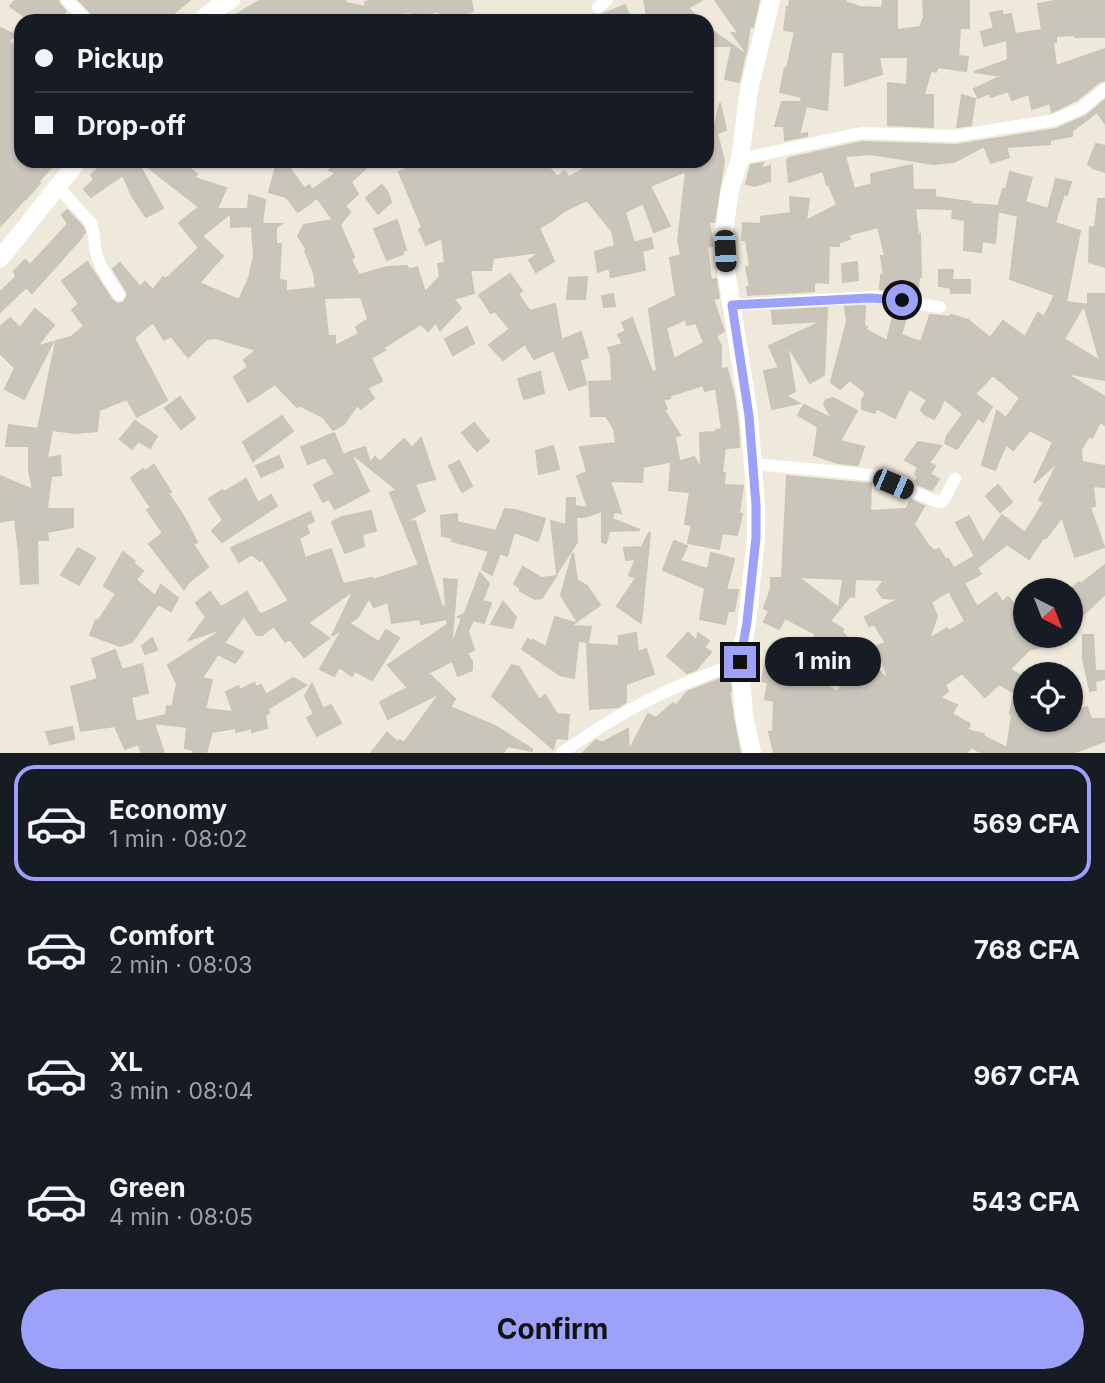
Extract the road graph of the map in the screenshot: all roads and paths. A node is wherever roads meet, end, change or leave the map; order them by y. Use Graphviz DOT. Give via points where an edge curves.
graph roads {
  1 [pos="67,0"];
  2 [pos="231,0"];
  3 [pos="771,0"];
  4 [pos="80,14"];
  5 [pos="209,14"];
  6 [pos="1105,89"];
  7 [pos="740,159"];
  8 [pos="73,168"];
  9 [pos="58,187"];
  10 [pos="0,259"];
  11 [pos="120,295"];
  12 [pos="732,305"];
  13 [pos="940,307"];
  14 [pos="753,464"];
  15 [pos="955,479"];
  16 [pos="740,662"];
  17 [pos="562,753"];
  18 [pos="752,753"];
  1 -- 4 [label="street"];
  2 -- 5 [label="street"];
  3 -- 7 [label="street" via="749,90"];
  6 -- 7 [label="street" via="1082,108 1055,120 954,136 861,132"];
  7 -- 12 [label="street" via="724,232"];
  8 -- 9 [label="street"];
  9 -- 10 [label="street"];
  9 -- 11 [label="street" via="90,222 99,264"];
  12 -- 13 [label="street" via="888,298"];
  12 -- 14 [label="street"];
  14 -- 15 [label="street" via="873,475 938,502"];
  14 -- 16 [label="street" via="756,538"];
  16 -- 17 [label="street" via="674,688"];
  16 -- 18 [label="street"];
}
